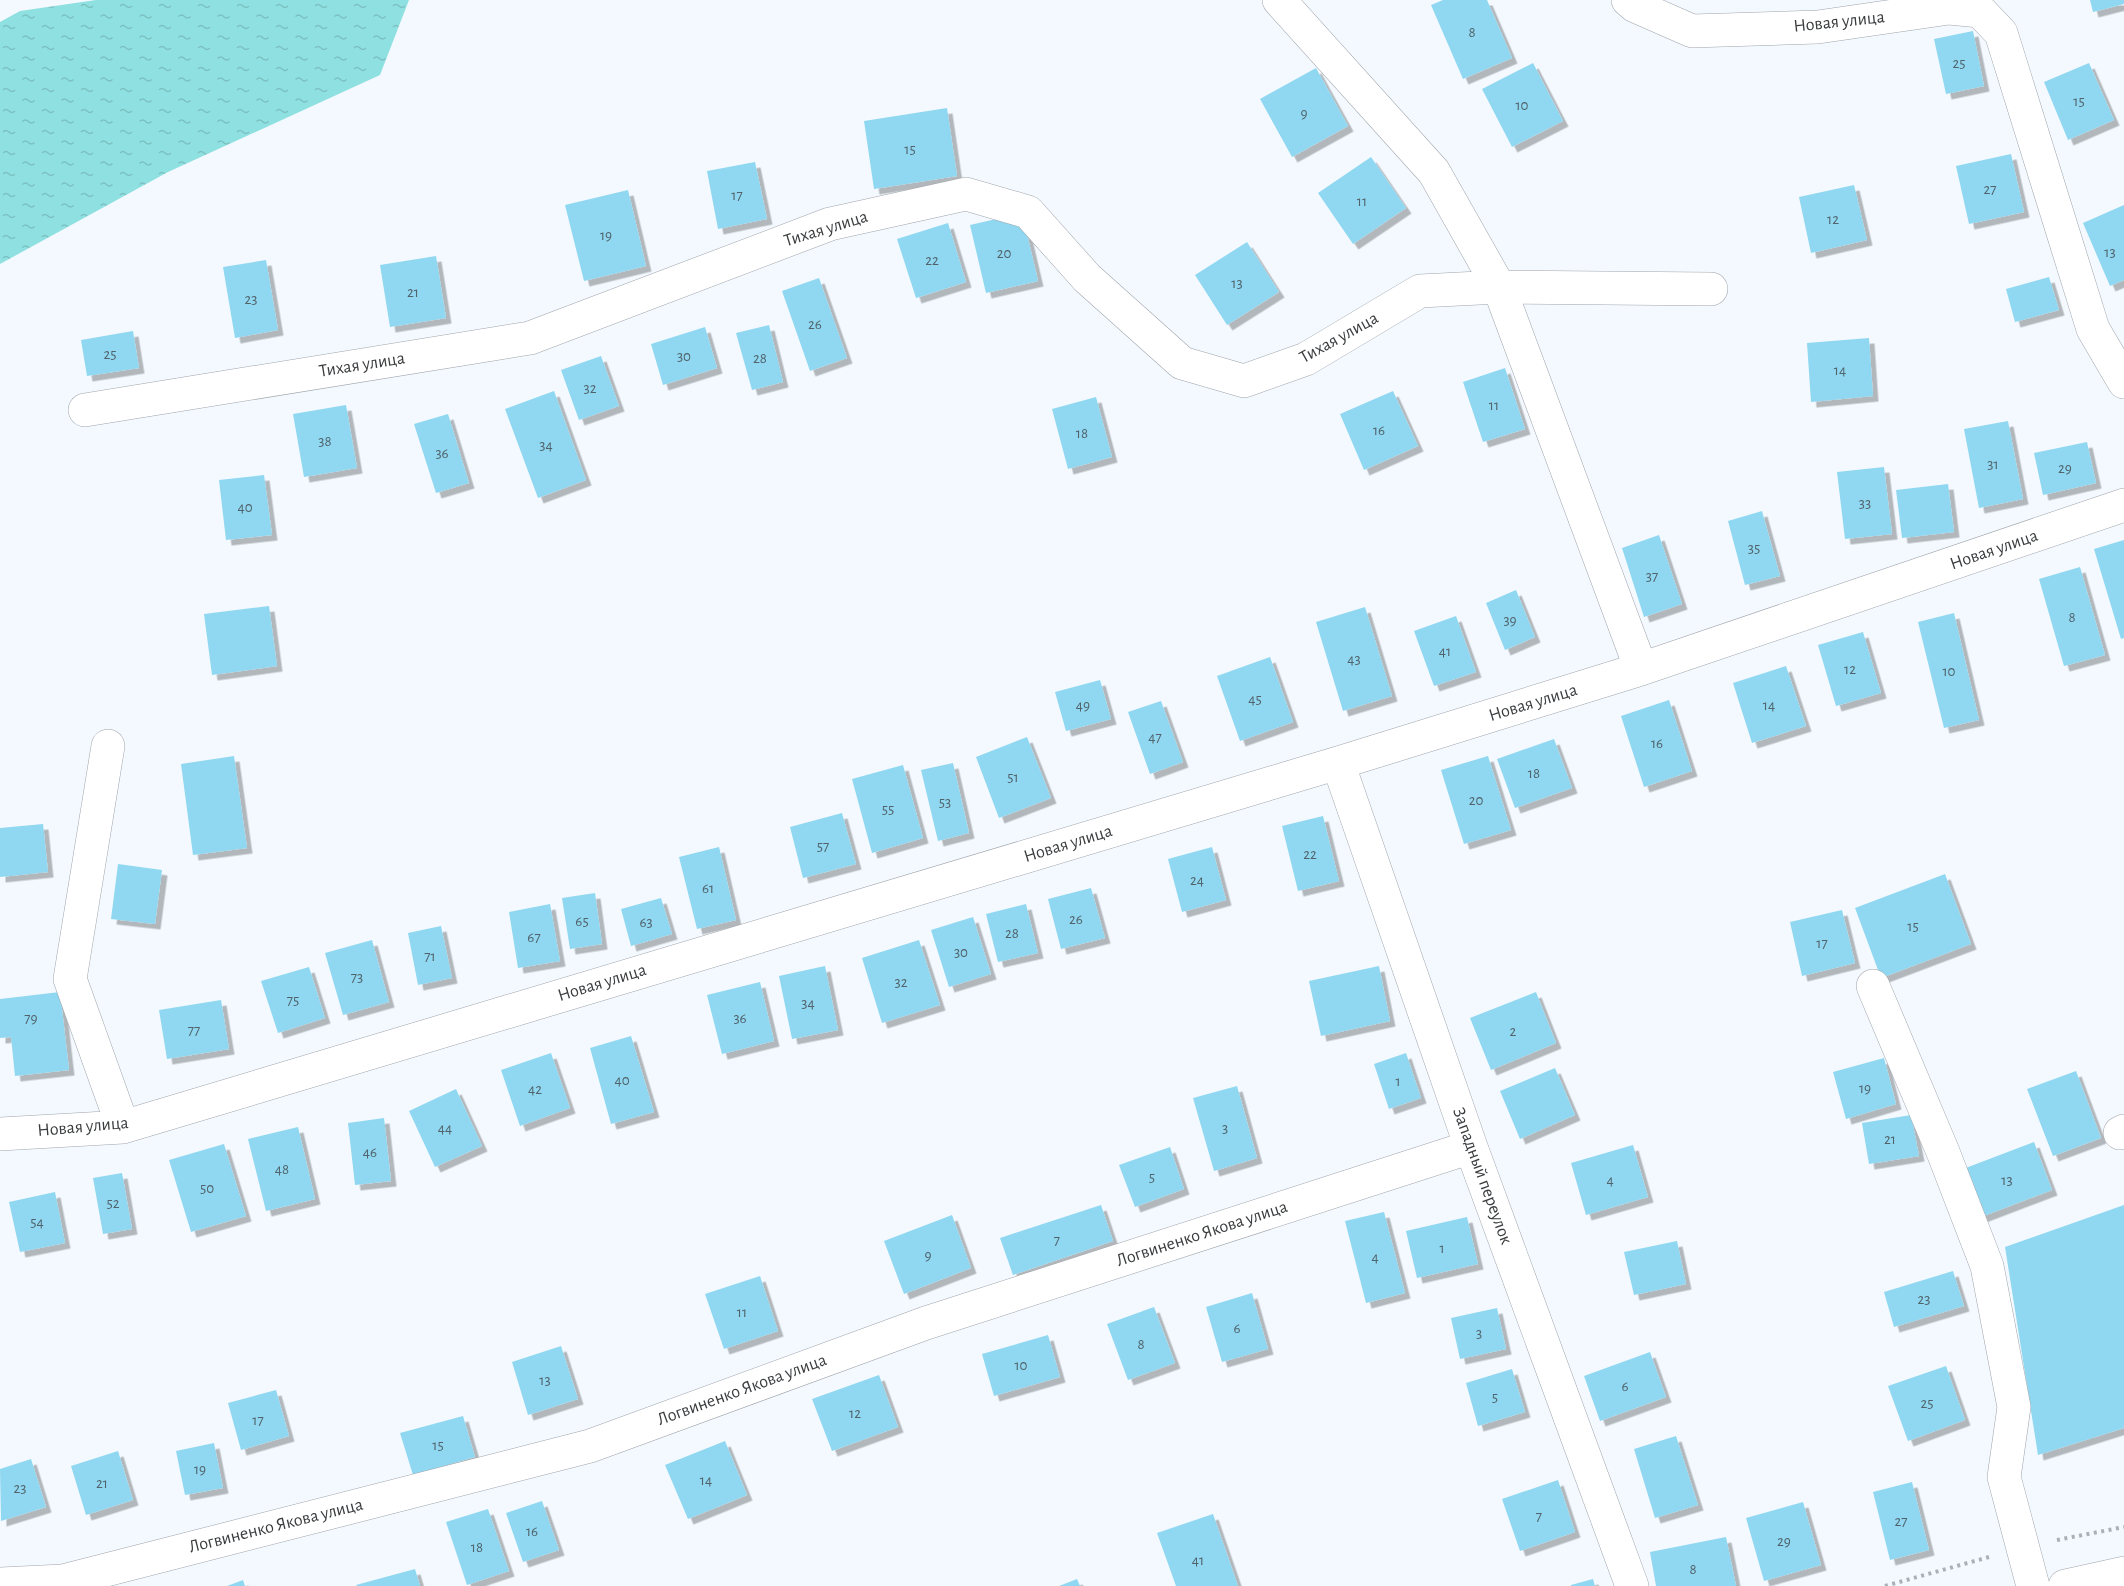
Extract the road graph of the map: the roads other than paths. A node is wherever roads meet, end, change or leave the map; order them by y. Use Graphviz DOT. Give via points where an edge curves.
graph roads {
  1 [pos="1279,0"];
  2 [pos="1628,0"];
  3 [pos="1499,287"];
  4 [pos="1711,290"];
  5 [pos="2124,382"];
  6 [pos="85,410"];
  7 [pos="2124,506"];
  8 [pos="1641,669"];
  9 [pos="108,746"];
  10 [pos="1338,763"];
  11 [pos="1873,986"];
  12 [pos="123,1126"];
  13 [pos="0,1134"];
  14 [pos="1471,1148"];
  15 [pos="2124,1573"];
  16 [pos="0,1584"];
  17 [pos="1632,1586"];
  18 [pos="2033,1586"];
  19 [pos="2065,1586"];
  1 -- 3 [label="street" via="1434,172"];
  2 -- 5 [label="street, Новая улица" via="1692,31 1818,27 1950,8 1980,11 2001,33 2093,329"];
  3 -- 4 [label="street, Тихая улица"];
  3 -- 6 [label="street, Тихая улица" via="1420,291 1306,359 1244,381 1182,363 1087,278 1028,212 966,194 830,224 530,338"];
  3 -- 8 [label="street"];
  7 -- 8 [label="street, Новая улица"];
  8 -- 10 [label="street, Новая улица"];
  9 -- 12 [label="street" via="70,979"];
  10 -- 12 [label="street, Новая улица"];
  10 -- 14 [label="street, Западный переулок"];
  11 -- 18 [label="street" via="1987,1266 2014,1407 2004,1478"];
  12 -- 13 [label="street, Новая улица"];
  14 -- 16 [label="street, Логвиненко Якова улица" via="927,1323 590,1446 63,1581"];
  14 -- 17 [label="street, Западный переулок"];
  15 -- 19 [label="street"];
}
